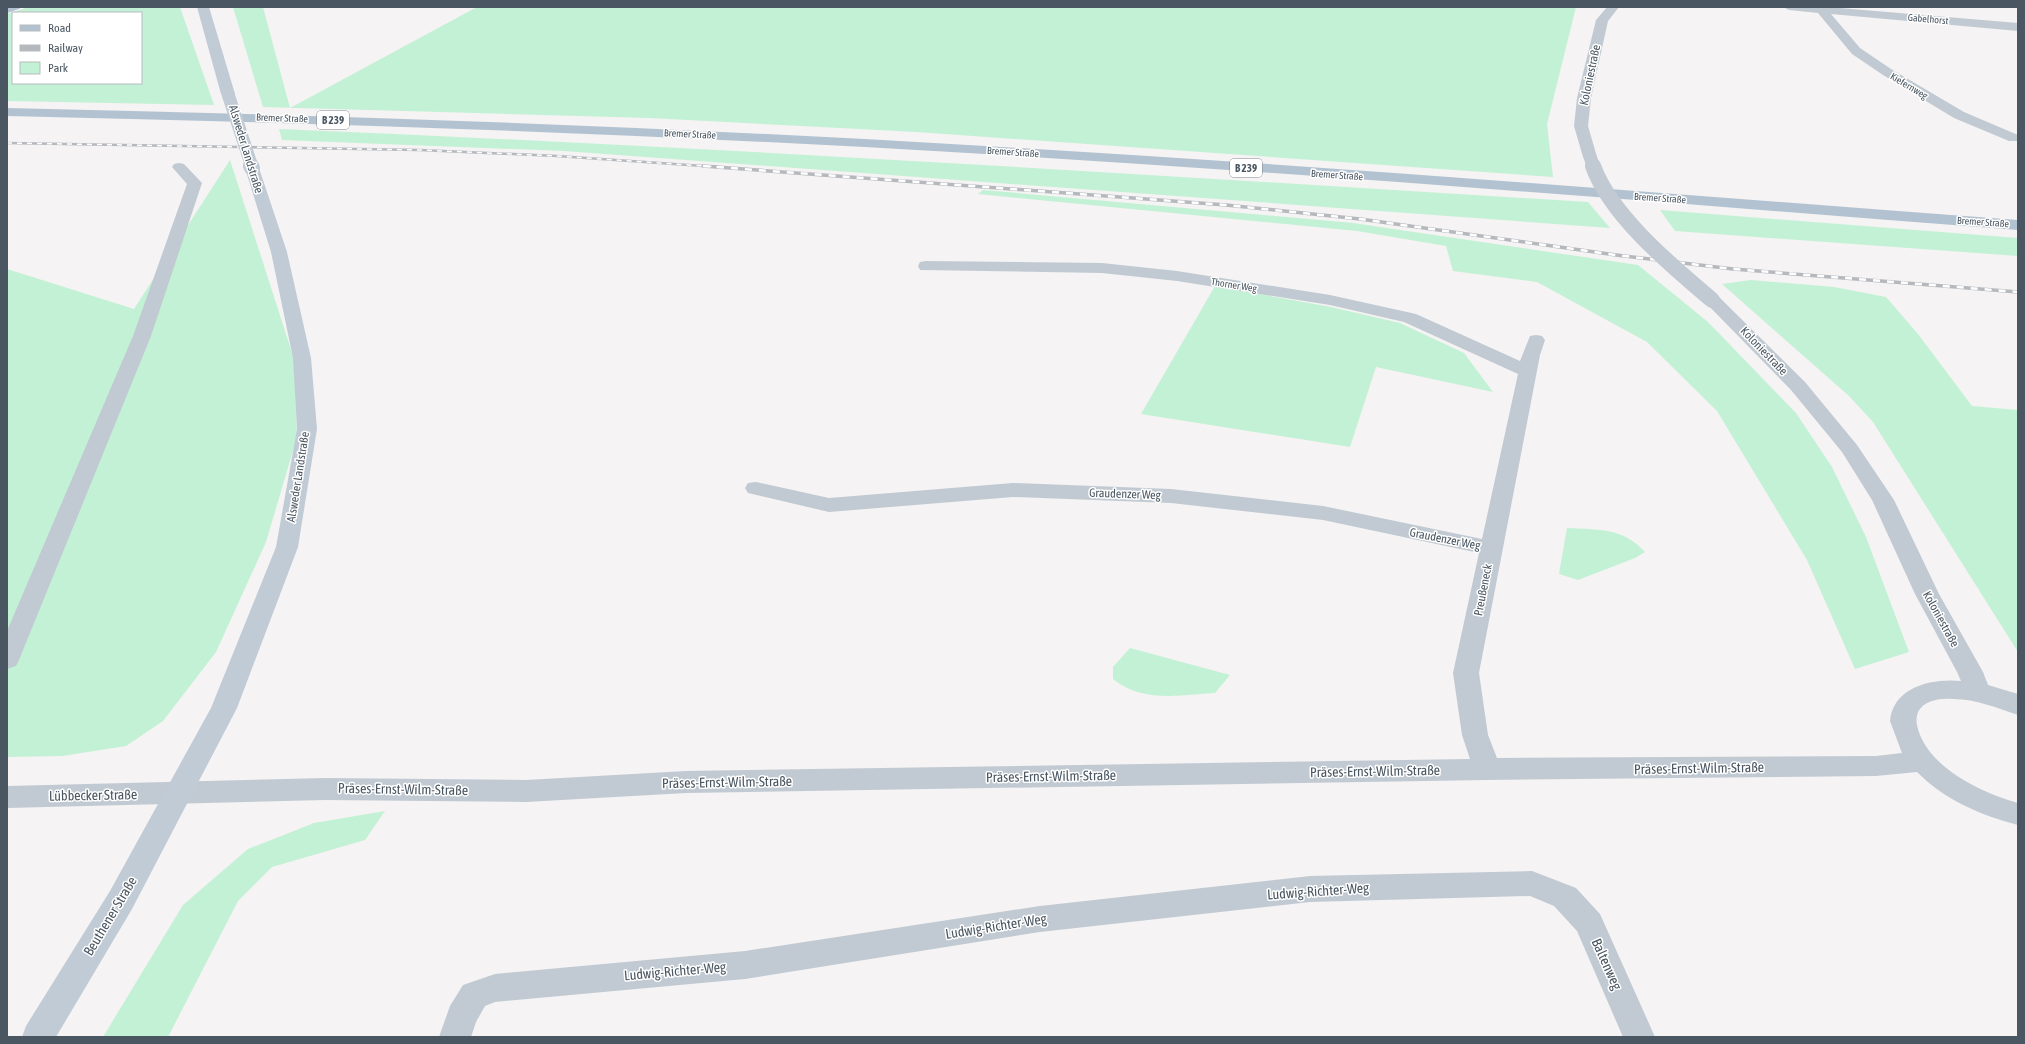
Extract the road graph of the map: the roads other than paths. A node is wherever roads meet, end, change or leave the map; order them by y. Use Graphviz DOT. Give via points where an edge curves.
graph roads {
  1 [pos="15,7"];
  2 [pos="203,7"];
  3 [pos="1597,7"];
  4 [pos="1613,7"];
  5 [pos="1789,7"];
  6 [pos="7,10"];
  7 [pos="1822,10"];
  8 [pos="1980,11"];
  9 [pos="1602,20"];
  10 [pos="2005,26"];
  11 [pos="2018,27"];
  12 [pos="7,112"];
  13 [pos="2014,138"];
  14 [pos="180,167"];
  15 [pos="2018,225"];
  16 [pos="926,266"];
  17 [pos="1536,340"];
  18 [pos="1528,372"];
  19 [pos="756,488"];
  20 [pos="1492,548"];
  21 [pos="7,660"];
  22 [pos="1977,691"];
  23 [pos="2018,705"];
  24 [pos="1922,761"];
  25 [pos="1487,769"];
  26 [pos="179,794"];
  27 [pos="7,797"];
  28 [pos="2018,814"];
  29 [pos="1565,897"];
  30 [pos="38,1037"];
  31 [pos="455,1037"];
  32 [pos="1639,1037"];
  1 -- 6 [label="main road"];
  2 -- 26 [label="main road, Alsweder Landstraße, bridge" via="279,252 302,358 307,429 287,547 224,708"];
  3 -- 9 [label="street"];
  4 -- 9 [label="street, Koloniestraße"];
  5 -- 7 [label="street, Gabelhorst"];
  7 -- 10 [label="street, Gabelhorst"];
  7 -- 13 [label="street, Kiefernweg" via="1856,51 1887,72 1959,115"];
  8 -- 10 [label="street"];
  9 -- 22 [label="street, Koloniestraße, bridge" via="1584,98 1581,126 1598,179 1613,204 1673,266 1712,300 1798,386 1850,449 1883,500 1927,594 1970,672"];
  10 -- 11 [label="street, Gabelhorst"];
  12 -- 15 [label="main road, Bremer Straße / B 239" via="489,125 946,148"];
  14 -- 21 [label="street" via="195,183 147,321"];
  16 -- 18 [label="street, Thorner Weg" via="1102,268 1178,276 1330,300 1410,318"];
  17 -- 18 [label="street, Preußeneck"];
  18 -- 20 [label="street, Preußeneck"];
  19 -- 20 [label="street, Graudenzer Weg" via="829,505 1013,490 1171,496 1323,513"];
  20 -- 25 [label="street, Preußeneck" via="1466,673 1468,703 1475,735"];
  22 -- 23 [label="street"];
  22 -- 24 [label="street" via="1947,688 1925,693 1909,703 1902,719 1907,739"];
  24 -- 25 [label="street, Präses-Ernst-Wilm-Straße" via="1876,766"];
  24 -- 28 [label="street" via="1945,781 1974,798"];
  25 -- 26 [label="street, Präses-Ernst-Wilm-Straße" via="686,782 526,791 325,789"];
  26 -- 27 [label="street, Lübbecker Straße"];
  26 -- 30 [label="main road, Beuthener Straße" via="120,900"];
  29 -- 31 [label="street, Ludwig-Richter-Weg" via="1532,883 1310,889 1040,919 745,965 495,988 474,995 461,1017"];
  29 -- 32 [label="street, Baltenweg" via="1588,923"];
}
